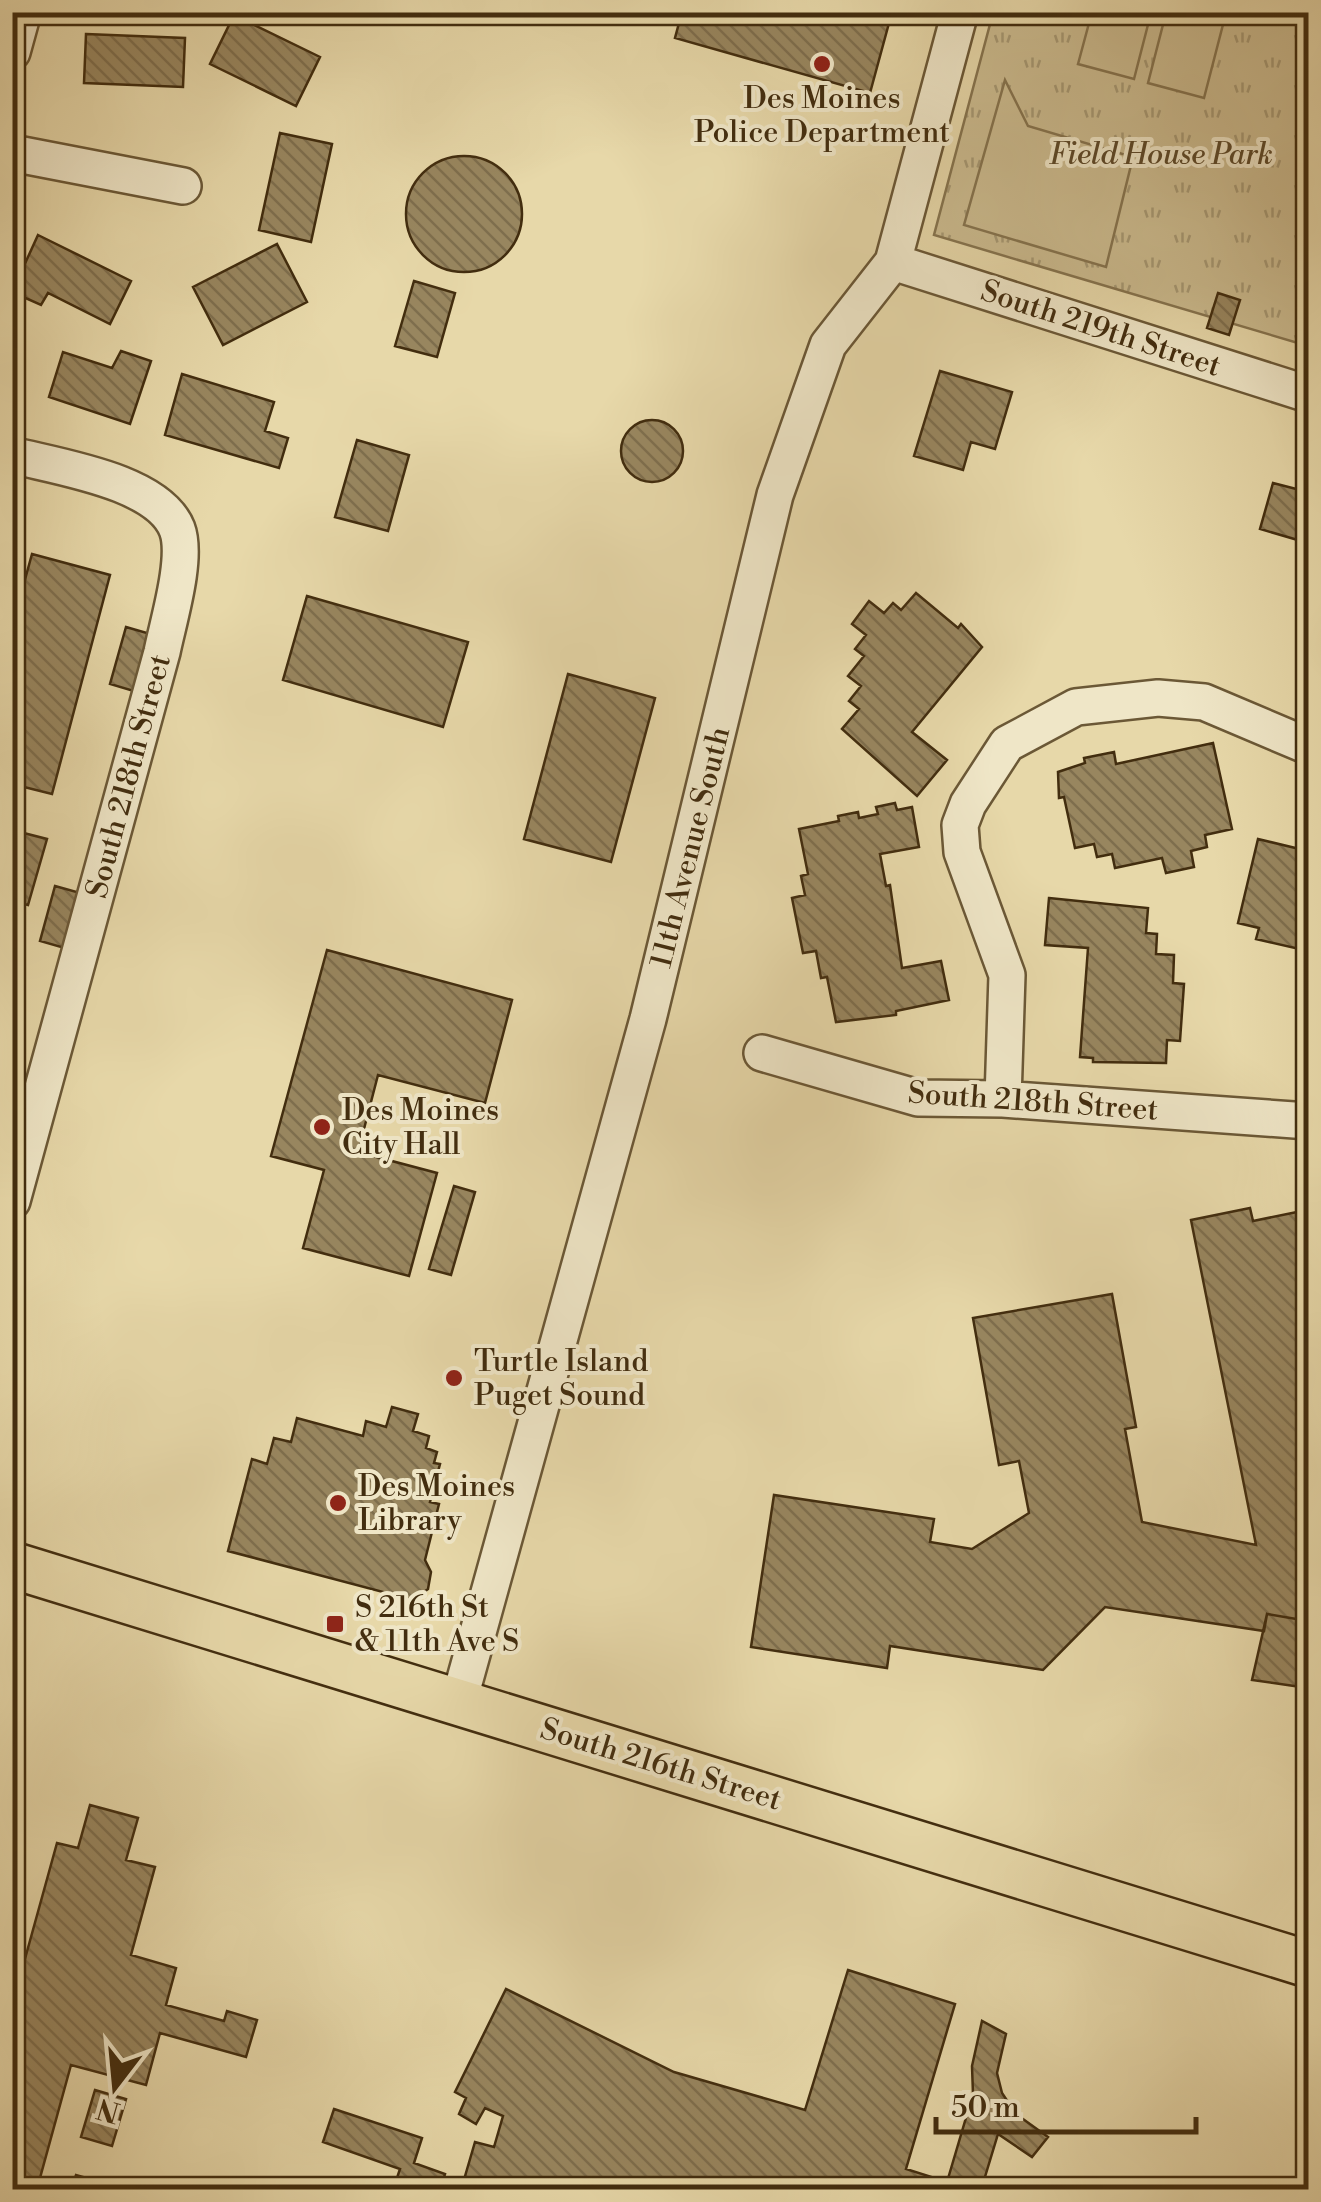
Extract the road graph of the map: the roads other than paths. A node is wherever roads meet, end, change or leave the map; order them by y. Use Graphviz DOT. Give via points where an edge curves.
graph roads {
  1 [pos="23,12"];
  2 [pos="960,12"];
  3 [pos="12,52"];
  4 [pos="12,152"];
  5 [pos="183,186"];
  6 [pos="893,262"];
  7 [pos="1308,394"];
  8 [pos="12,454"];
  9 [pos="1308,746"];
  10 [pos="762,1053"];
  11 [pos="1004,1099"];
  12 [pos="1308,1121"];
  13 [pos="12,1201"];
  14 [pos="12,1565"];
  15 [pos="459,1701"];
  16 [pos="1308,1964"];
  1 -- 3 [label="street"];
  2 -- 6 [label="street, 11th Avenue South"];
  4 -- 5 [label="street"];
  6 -- 7 [label="street, South 219th Street"];
  6 -- 15 [label="street, 11th Avenue South" via="828,345 775,496 648,1019"];
  8 -- 13 [label="street, South 218th Street" via="139,489 177,529 180,561 162,652"];
  9 -- 11 [label="street" via="1204,702 1158,698 1076,707 1007,744 960,826 962,852 1007,975"];
  10 -- 11 [label="street, South 218th Street" via="918,1098"];
  11 -- 12 [label="street, South 218th Street"];
  14 -- 15 [label="main road, South 216th Street"];
  15 -- 16 [label="main road, South 216th Street"];
}
